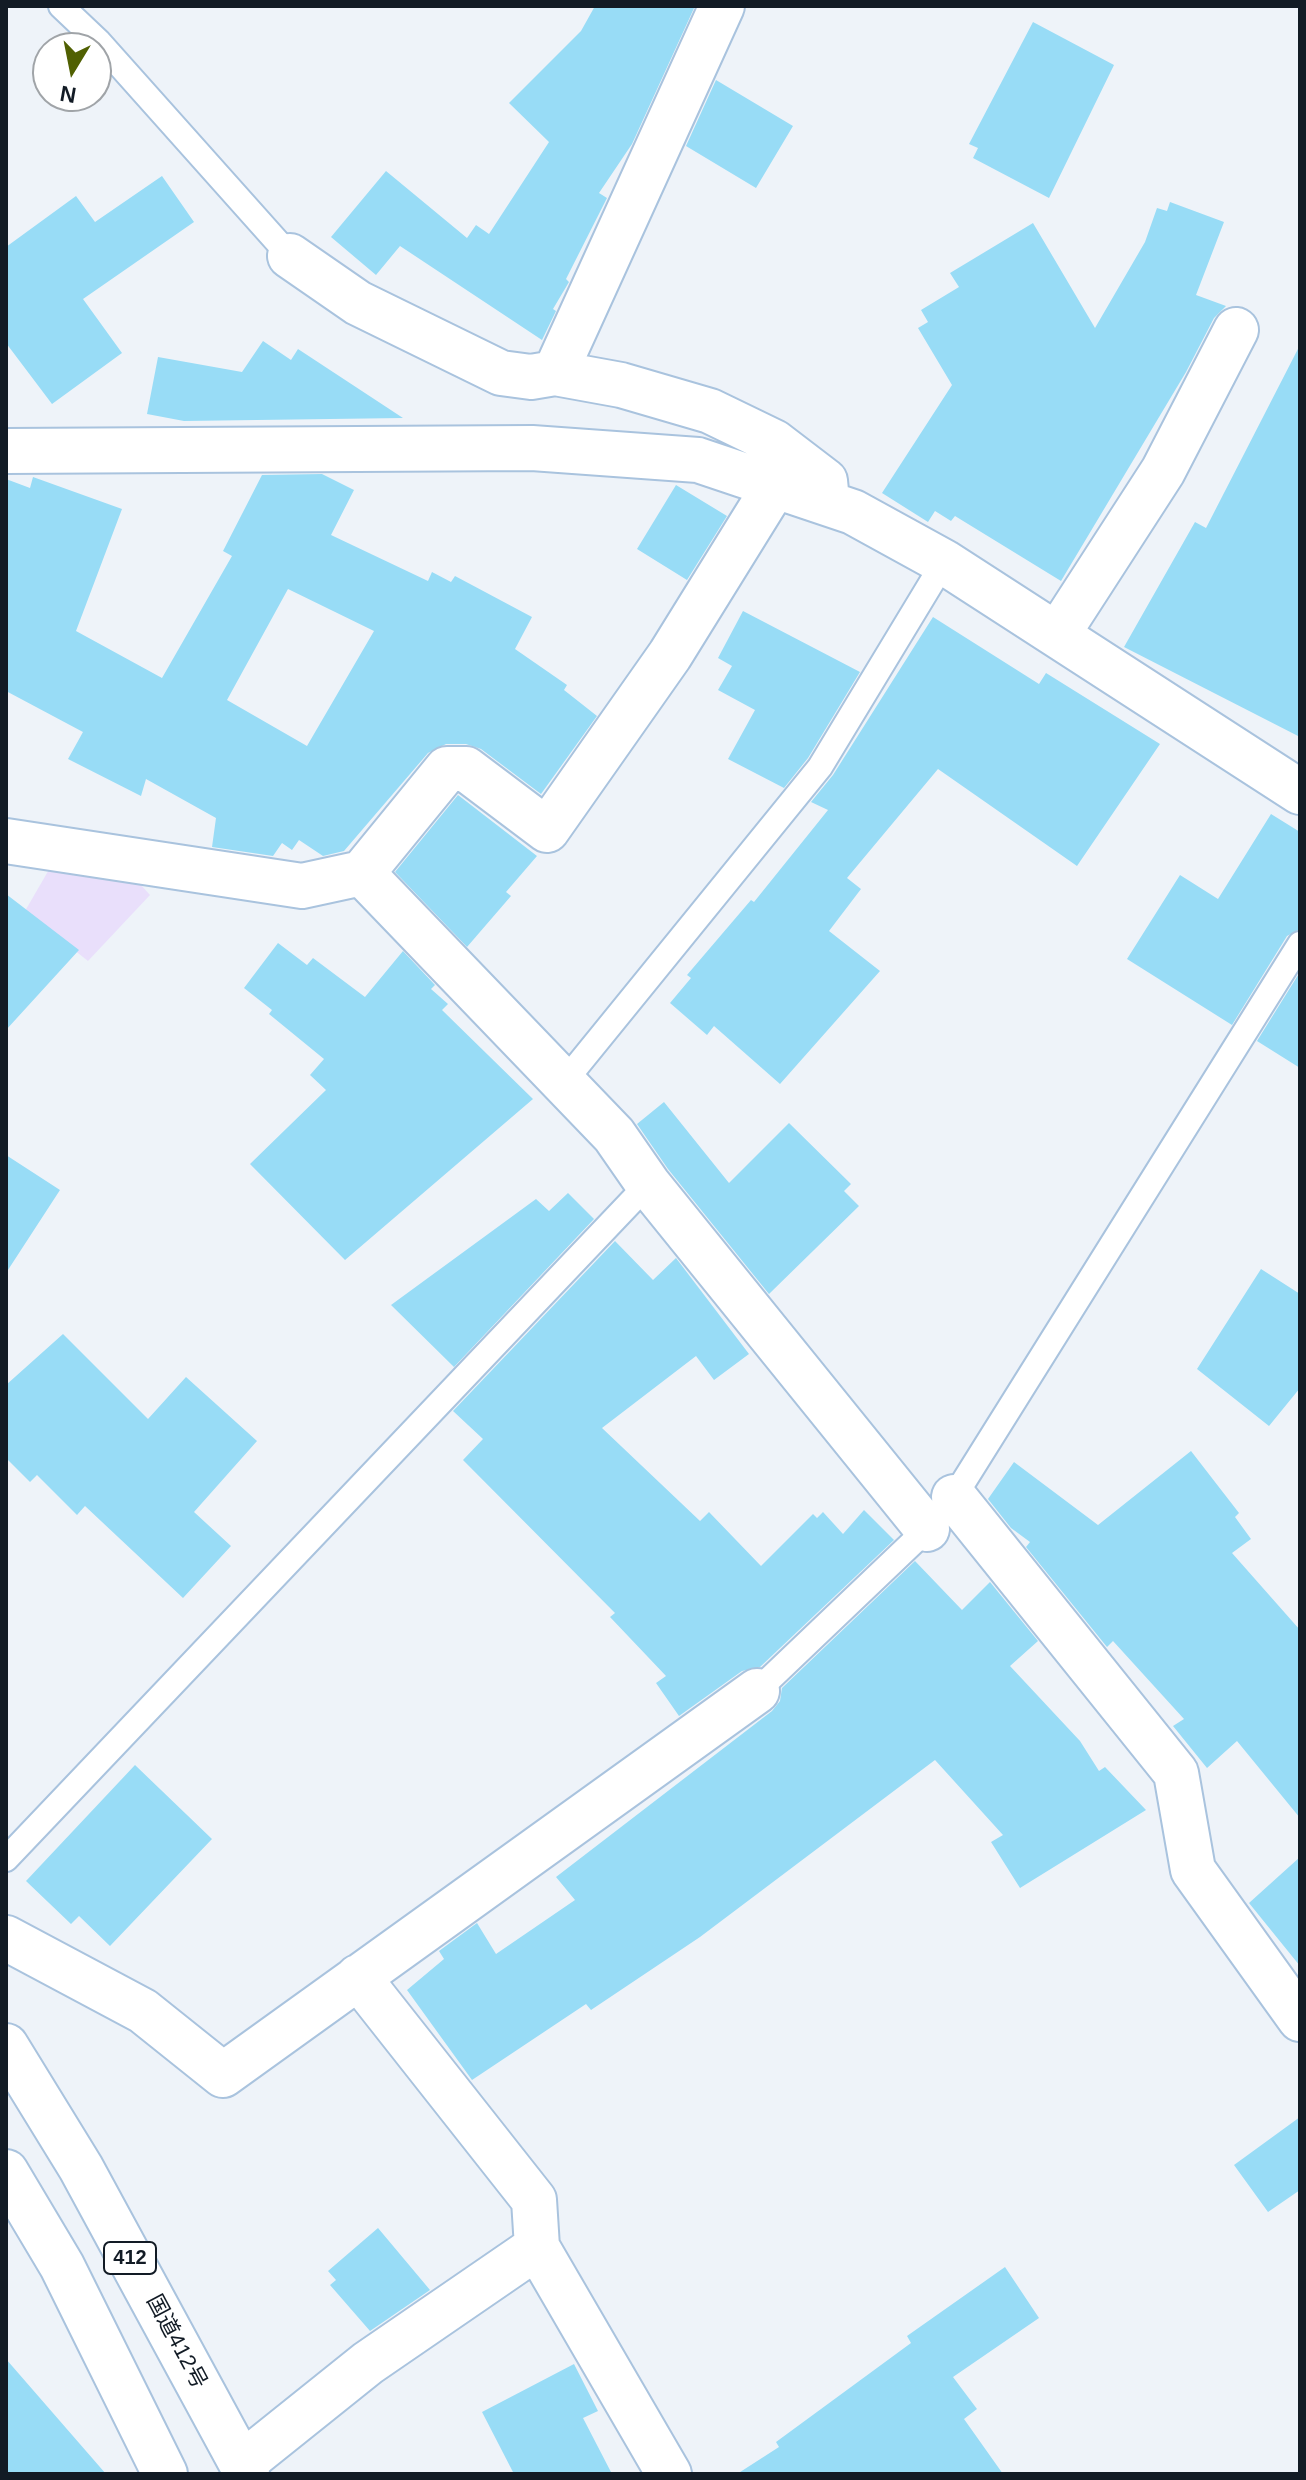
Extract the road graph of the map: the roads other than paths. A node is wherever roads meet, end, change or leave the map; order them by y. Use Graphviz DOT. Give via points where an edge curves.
graph roads {
  1 [pos="61,6"];
  2 [pos="722,6"];
  3 [pos="290,256"];
  4 [pos="1236,330"];
  5 [pos="555,373"];
  6 [pos="6,451"];
  7 [pos="776,484"];
  8 [pos="827,503"];
  9 [pos="944,562"];
  10 [pos="1057,635"];
  11 [pos="1300,792"];
  12 [pos="6,841"];
  13 [pos="362,873"];
  14 [pos="1300,944"];
  15 [pos="564,1082"];
  16 [pos="648,1184"];
  17 [pos="940,1513"];
  18 [pos="757,1691"];
  19 [pos="6,1859"];
  20 [pos="6,1938"];
  21 [pos="358,1977"];
  22 [pos="1300,2019"];
  23 [pos="6,2046"];
  24 [pos="6,2172"];
  25 [pos="537,2247"];
  26 [pos="244,2469"];
  27 [pos="165,2474"];
  28 [pos="669,2474"];
  1 -- 3 [label="lane"];
  2 -- 5 [label="main road"];
  3 -- 5 [label="main road" via="358,303 501,373"];
  4 -- 10 [label="main road" via="1163,471"];
  5 -- 8 [label="main road" via="621,385 710,411 774,442 825,481"];
  6 -- 7 [label="main road" via="532,448 698,460"];
  7 -- 8 [label="main road"];
  7 -- 13 [label="main road" via="670,655 547,830 466,769 447,769"];
  8 -- 9 [label="main road"];
  9 -- 10 [label="main road"];
  9 -- 15 [label="lane" via="820,767"];
  10 -- 11 [label="main road"];
  12 -- 13 [label="main road" via="302,886"];
  13 -- 15 [label="main road"];
  14 -- 17 [label="lane"];
  15 -- 16 [label="main road" via="614,1135"];
  16 -- 17 [label="main road"];
  16 -- 19 [label="lane"];
  17 -- 18 [label="lane"];
  17 -- 22 [label="main road" via="1176,1773 1193,1870"];
  18 -- 21 [label="main road"];
  20 -- 21 [label="main road" via="143,2011 223,2075"];
  21 -- 25 [label="main road" via="534,2200"];
  23 -- 26 [label="main road, 国道412号 / 412" via="81,2168"];
  24 -- 27 [label="main road" via="62,2266"];
  25 -- 26 [label="main road" via="368,2363"];
  25 -- 28 [label="main road"];
}
